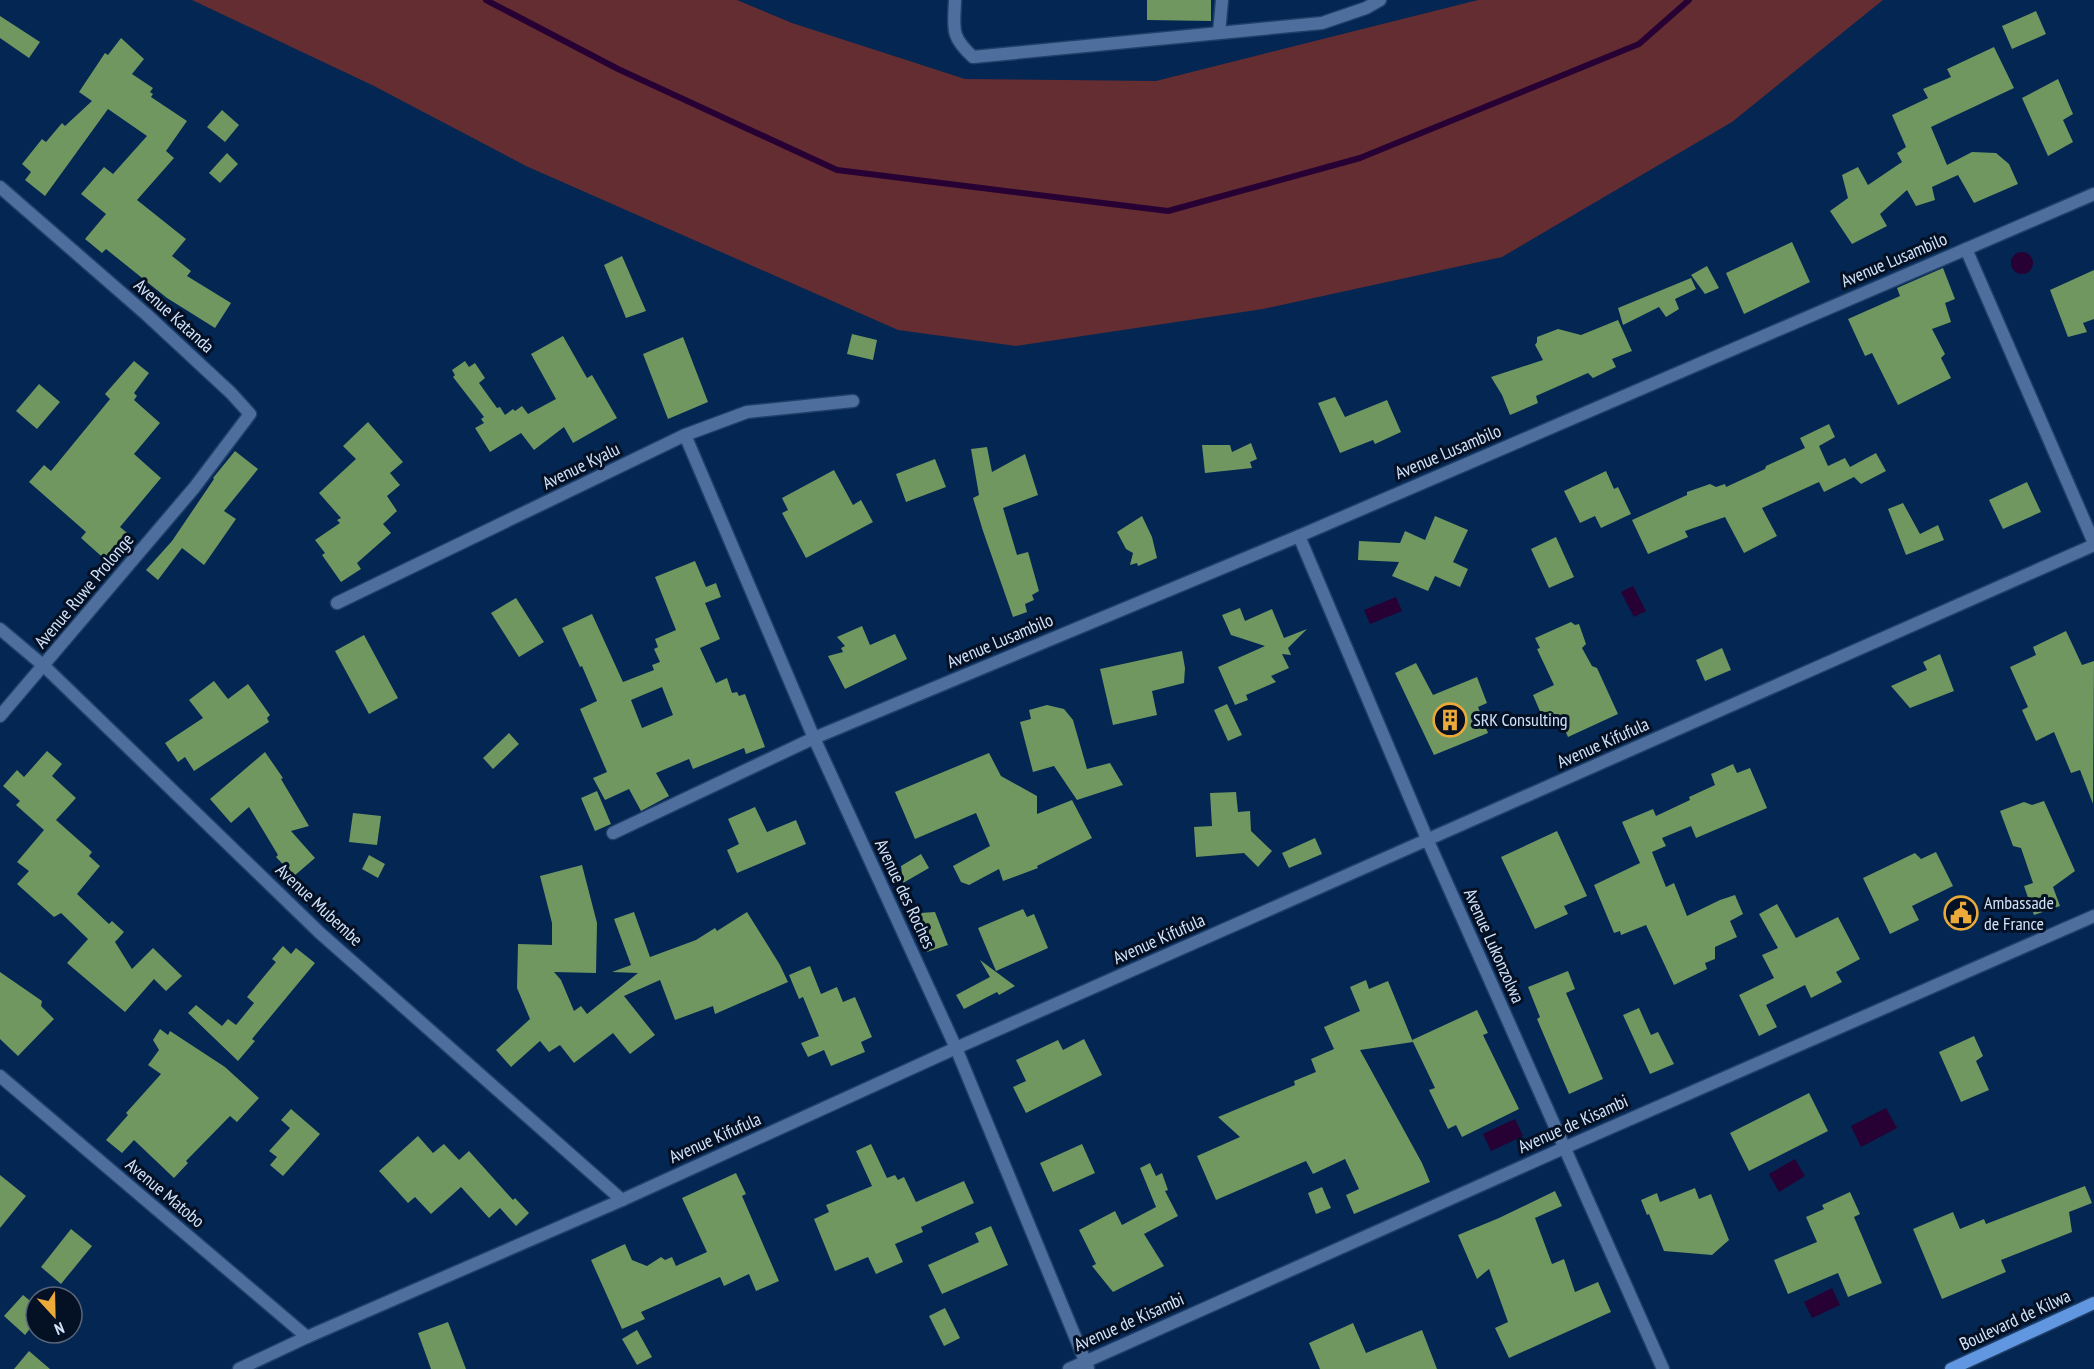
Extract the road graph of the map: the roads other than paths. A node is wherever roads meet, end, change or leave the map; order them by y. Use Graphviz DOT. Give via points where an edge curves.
graph roads {
  1 [pos="956,0"];
  2 [pos="1222,0"];
  3 [pos="1380,0"];
  4 [pos="1219,33"];
  5 [pos="0,187"];
  6 [pos="2094,194"];
  7 [pos="1966,249"];
  8 [pos="853,401"];
  9 [pos="686,435"];
  10 [pos="194,488"];
  11 [pos="1299,536"];
  12 [pos="2094,544"];
  13 [pos="336,603"];
  14 [pos="0,628"];
  15 [pos="44,666"];
  16 [pos="0,716"];
  17 [pos="814,738"];
  18 [pos="613,832"];
  19 [pos="1428,841"];
  20 [pos="2094,916"];
  21 [pos="956,1048"];
  22 [pos="0,1076"];
  23 [pos="1564,1148"];
  24 [pos="622,1200"];
  25 [pos="2094,1304"];
  26 [pos="307,1337"];
  27 [pos="1087,1365"];
  28 [pos="239,1369"];
  29 [pos="1069,1369"];
  30 [pos="1663,1369"];
  31 [pos="1951,1369"];
  1 -- 4 [label="street" via="954,28 959,44 973,57"];
  2 -- 4 [label="street"];
  3 -- 4 [label="street" via="1322,23"];
  5 -- 10 [label="street, Avenue Katanda" via="147,315 250,414"];
  6 -- 7 [label="street, Avenue Lusambilo"];
  7 -- 11 [label="street, Avenue Lusambilo"];
  7 -- 12 [label="street"];
  8 -- 9 [label="street, Avenue Kyalu" via="747,412"];
  9 -- 13 [label="street, Avenue Kyalu"];
  9 -- 17 [label="street, Avenue des Roches"];
  10 -- 15 [label="street, Avenue Ruwe Prolonge"];
  11 -- 17 [label="street, Avenue Lusambilo"];
  11 -- 19 [label="street, Avenue Lukonzolwa"];
  12 -- 19 [label="street, Avenue Kifufula"];
  14 -- 15 [label="street, Avenue Mubembe"];
  15 -- 16 [label="street, Avenue Ruwe Prolonge"];
  15 -- 24 [label="street, Avenue Mubembe" via="320,933"];
  17 -- 18 [label="street, Avenue Lusambilo"];
  17 -- 21 [label="street, Avenue des Roches"];
  19 -- 21 [label="street, Avenue Kifufula"];
  19 -- 23 [label="street, Avenue Lukonzolwa"];
  20 -- 23 [label="street, Avenue de Kisambi"];
  21 -- 24 [label="street, Avenue Kifufula"];
  21 -- 27 [label="street, Avenue des Roches"];
  22 -- 26 [label="street, Avenue Matobo"];
  23 -- 27 [label="street, Avenue de Kisambi"];
  23 -- 30 [label="street, Avenue Lukonzolwa"];
  24 -- 26 [label="street, Avenue Kifufula"];
  25 -- 31 [label="street, Boulevard de Kilwa"];
  26 -- 28 [label="street, Avenue Kifufula"];
  27 -- 29 [label="street, Avenue de Kisambi"];
}
